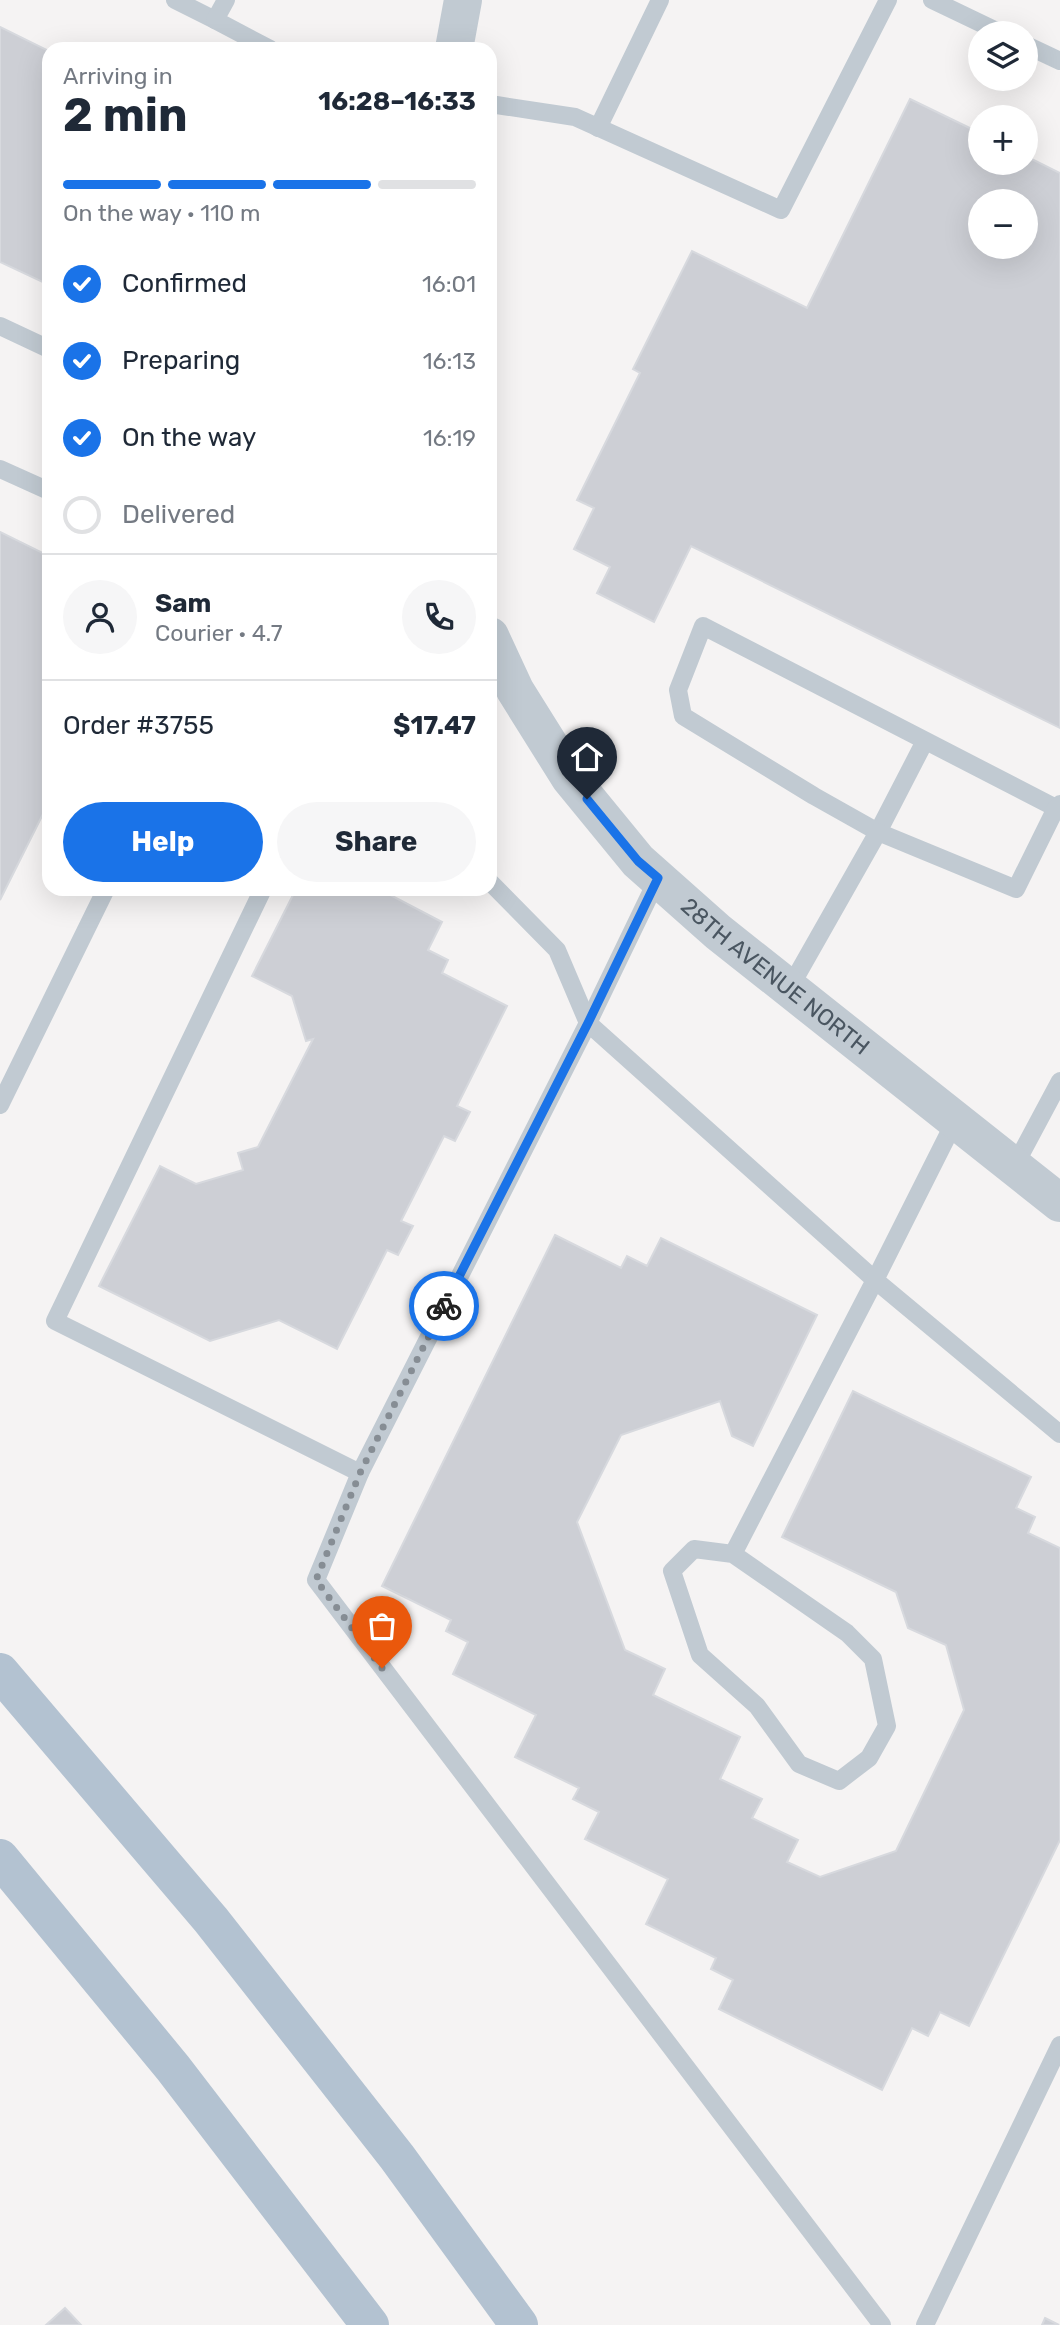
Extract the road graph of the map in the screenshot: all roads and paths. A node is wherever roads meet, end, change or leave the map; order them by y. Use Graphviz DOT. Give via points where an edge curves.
graph roads {
  1 [pos="175,0"];
  2 [pos="226,0"];
  3 [pos="463,0"];
  4 [pos="660,0"];
  5 [pos="888,0"];
  6 [pos="932,0"];
  7 [pos="215,20"];
  8 [pos="976,21"];
  9 [pos="257,42"];
  10 [pos="455,42"];
  11 [pos="1038,51"];
  12 [pos="1060,61"];
  13 [pos="497,105"];
  14 [pos="598,128"];
  15 [pos="0,326"];
  16 [pos="42,346"];
  17 [pos="0,469"];
  18 [pos="42,488"];
  19 [pos="497,651"];
  20 [pos="925,740"];
  21 [pos="1058,806"];
  22 [pos="878,832"];
  23 [pos="658,878"];
  24 [pos="497,889"];
  25 [pos="103,896"];
  26 [pos="261,896"];
  27 [pos="789,989"];
  28 [pos="588,1023"];
  29 [pos="1060,1081"];
  30 [pos="0,1105"];
  31 [pos="955,1121"];
  32 [pos="1014,1167"];
  33 [pos="1060,1203"];
  34 [pos="875,1280"];
  35 [pos="1060,1434"];
  36 [pos="360,1473"];
  37 [pos="733,1554"];
  38 [pos="0,1672"];
  39 [pos="0,1858"];
  40 [pos="1060,2045"];
  41 [pos="370,2325"];
  42 [pos="519,2325"];
  43 [pos="882,2325"];
  44 [pos="925,2325"];
  1 -- 7 [label="lane"];
  2 -- 7 [label="lane"];
  3 -- 10 [label="street"];
  4 -- 14 [label="lane"];
  5 -- 14 [label="lane" via="781,210"];
  6 -- 8 [label="lane"];
  7 -- 9 [label="lane"];
  11 -- 12 [label="lane"];
  13 -- 14 [label="lane" via="575,117"];
  15 -- 16 [label="lane"];
  17 -- 18 [label="lane"];
  19 -- 23 [label="street, 28TH AVENUE NORTH" via="515,690 570,778 638,861"];
  20 -- 21 [label="lane"];
  20 -- 22 [label="lane"];
  20 -- 22 [label="lane" via="703,626 678,690 683,716"];
  21 -- 22 [label="lane" via="1016,889"];
  22 -- 27 [label="lane"];
  23 -- 27 [label="street, 28TH AVENUE NORTH"];
  23 -- 28 [label="lane"];
  24 -- 28 [label="lane" via="557,950"];
  25 -- 30 [label="lane"];
  26 -- 36 [label="lane" via="55,1321"];
  27 -- 31 [label="street, 28TH AVENUE NORTH"];
  28 -- 34 [label="lane"];
  28 -- 36 [label="lane"];
  29 -- 32 [label="lane"];
  31 -- 32 [label="street, 28TH AVENUE NORTH"];
  31 -- 34 [label="lane"];
  32 -- 33 [label="street, 28TH AVENUE NORTH"];
  34 -- 35 [label="lane"];
  34 -- 37 [label="lane"];
  36 -- 43 [label="lane" via="316,1580"];
  37 -- 37 [label="lane" via="847,1633 873,1659 887,1726 869,1758 839,1780 799,1764 757,1706 700,1655 672,1571 694,1549"];
  38 -- 42 [label="main road" via="219,1930 397,2157"];
  39 -- 41 [label="main road" via="173,2068"];
  40 -- 44 [label="lane"];
}
